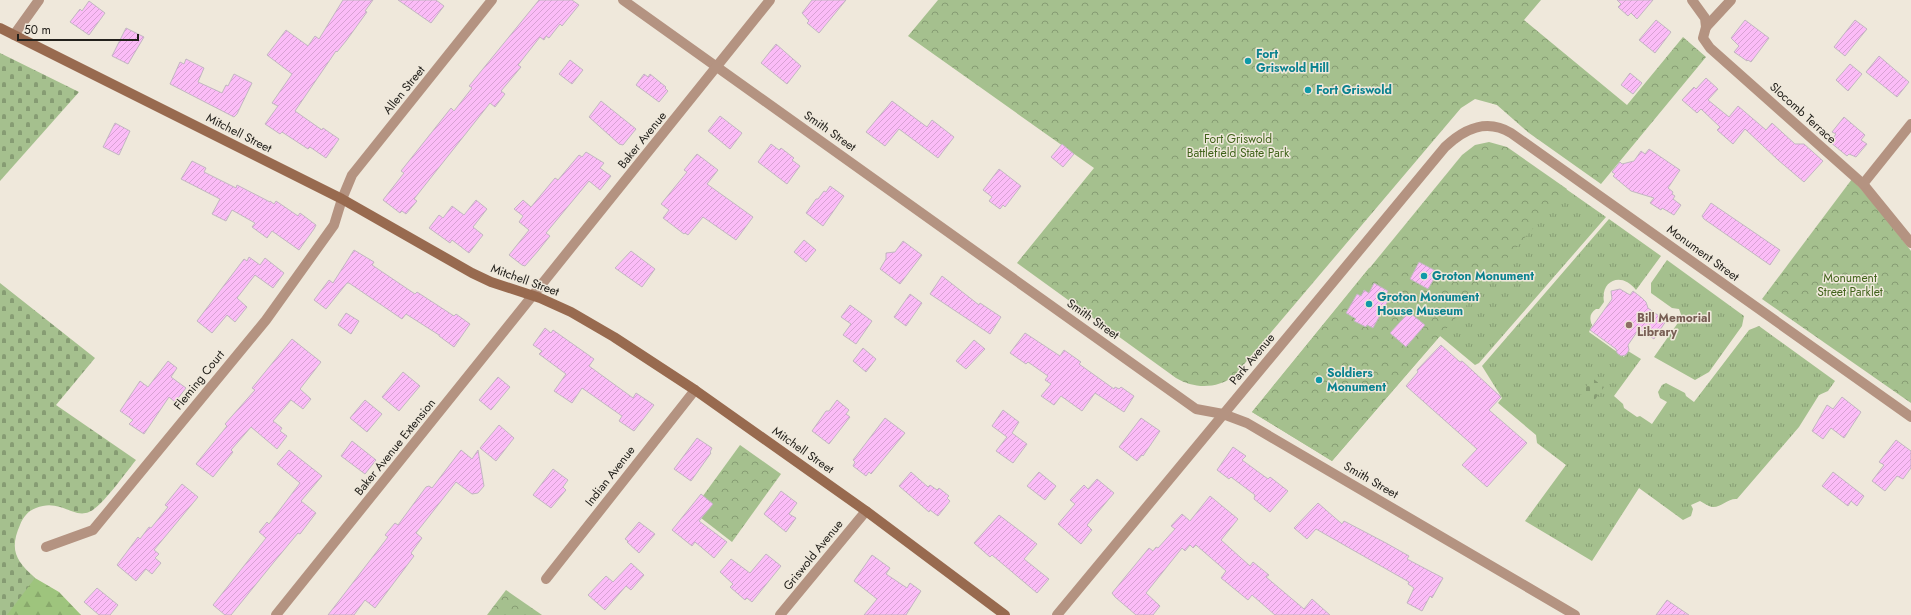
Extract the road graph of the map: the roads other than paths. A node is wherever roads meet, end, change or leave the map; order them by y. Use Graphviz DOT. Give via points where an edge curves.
graph roads {
  1 [pos="39,0"];
  2 [pos="492,0"];
  3 [pos="624,0"];
  4 [pos="770,0"];
  5 [pos="1692,0"];
  6 [pos="1731,0"];
  7 [pos="1706,27"];
  8 [pos="0,28"];
  9 [pos="14,35"];
  10 [pos="717,67"];
  11 [pos="1911,124"];
  12 [pos="1474,128"];
  13 [pos="1863,184"];
  14 [pos="342,199"];
  15 [pos="1911,242"];
  16 [pos="533,296"];
  17 [pos="695,390"];
  18 [pos="1223,414"];
  19 [pos="1911,417"];
  20 [pos="866,511"];
  21 [pos="46,547"];
  22 [pos="546,579"];
  23 [pos="276,615"];
  24 [pos="780,615"];
  25 [pos="1005,615"];
  26 [pos="1057,615"];
  27 [pos="1575,615"];
  1 -- 9 [label="street"];
  2 -- 14 [label="street, Allen Street" via="352,175"];
  3 -- 10 [label="street, Smith Street"];
  4 -- 10 [label="street, Baker Avenue"];
  5 -- 7 [label="street, Slocomb Terrace" via="1704,18"];
  6 -- 7 [label="street"];
  7 -- 13 [label="street, Slocomb Terrace" via="1703,38 1710,48"];
  8 -- 9 [label="main road, Mitchell Street"];
  9 -- 14 [label="main road, Mitchell Street"];
  10 -- 16 [label="street, Baker Avenue"];
  10 -- 18 [label="street, Smith Street" via="1196,409"];
  11 -- 13 [label="street"];
  12 -- 18 [label="street, Park Avenue" via="1460,135 1445,148"];
  12 -- 19 [label="street, Monument Street" via="1497,126 1510,133"];
  13 -- 15 [label="street, Slocomb Terrace"];
  14 -- 16 [label="main road, Mitchell Street" via="472,273"];
  14 -- 21 [label="street, Fleming Court" via="334,225 266,320 93,530"];
  16 -- 17 [label="main road, Mitchell Street" via="571,312"];
  16 -- 23 [label="street, Baker Avenue Extension"];
  17 -- 20 [label="main road, Mitchell Street"];
  17 -- 22 [label="street, Indian Avenue"];
  18 -- 26 [label="street, Park Avenue"];
  18 -- 27 [label="street, Smith Street" via="1248,423"];
  20 -- 24 [label="street, Griswold Avenue"];
  20 -- 25 [label="main road, Mitchell Street"];
}
